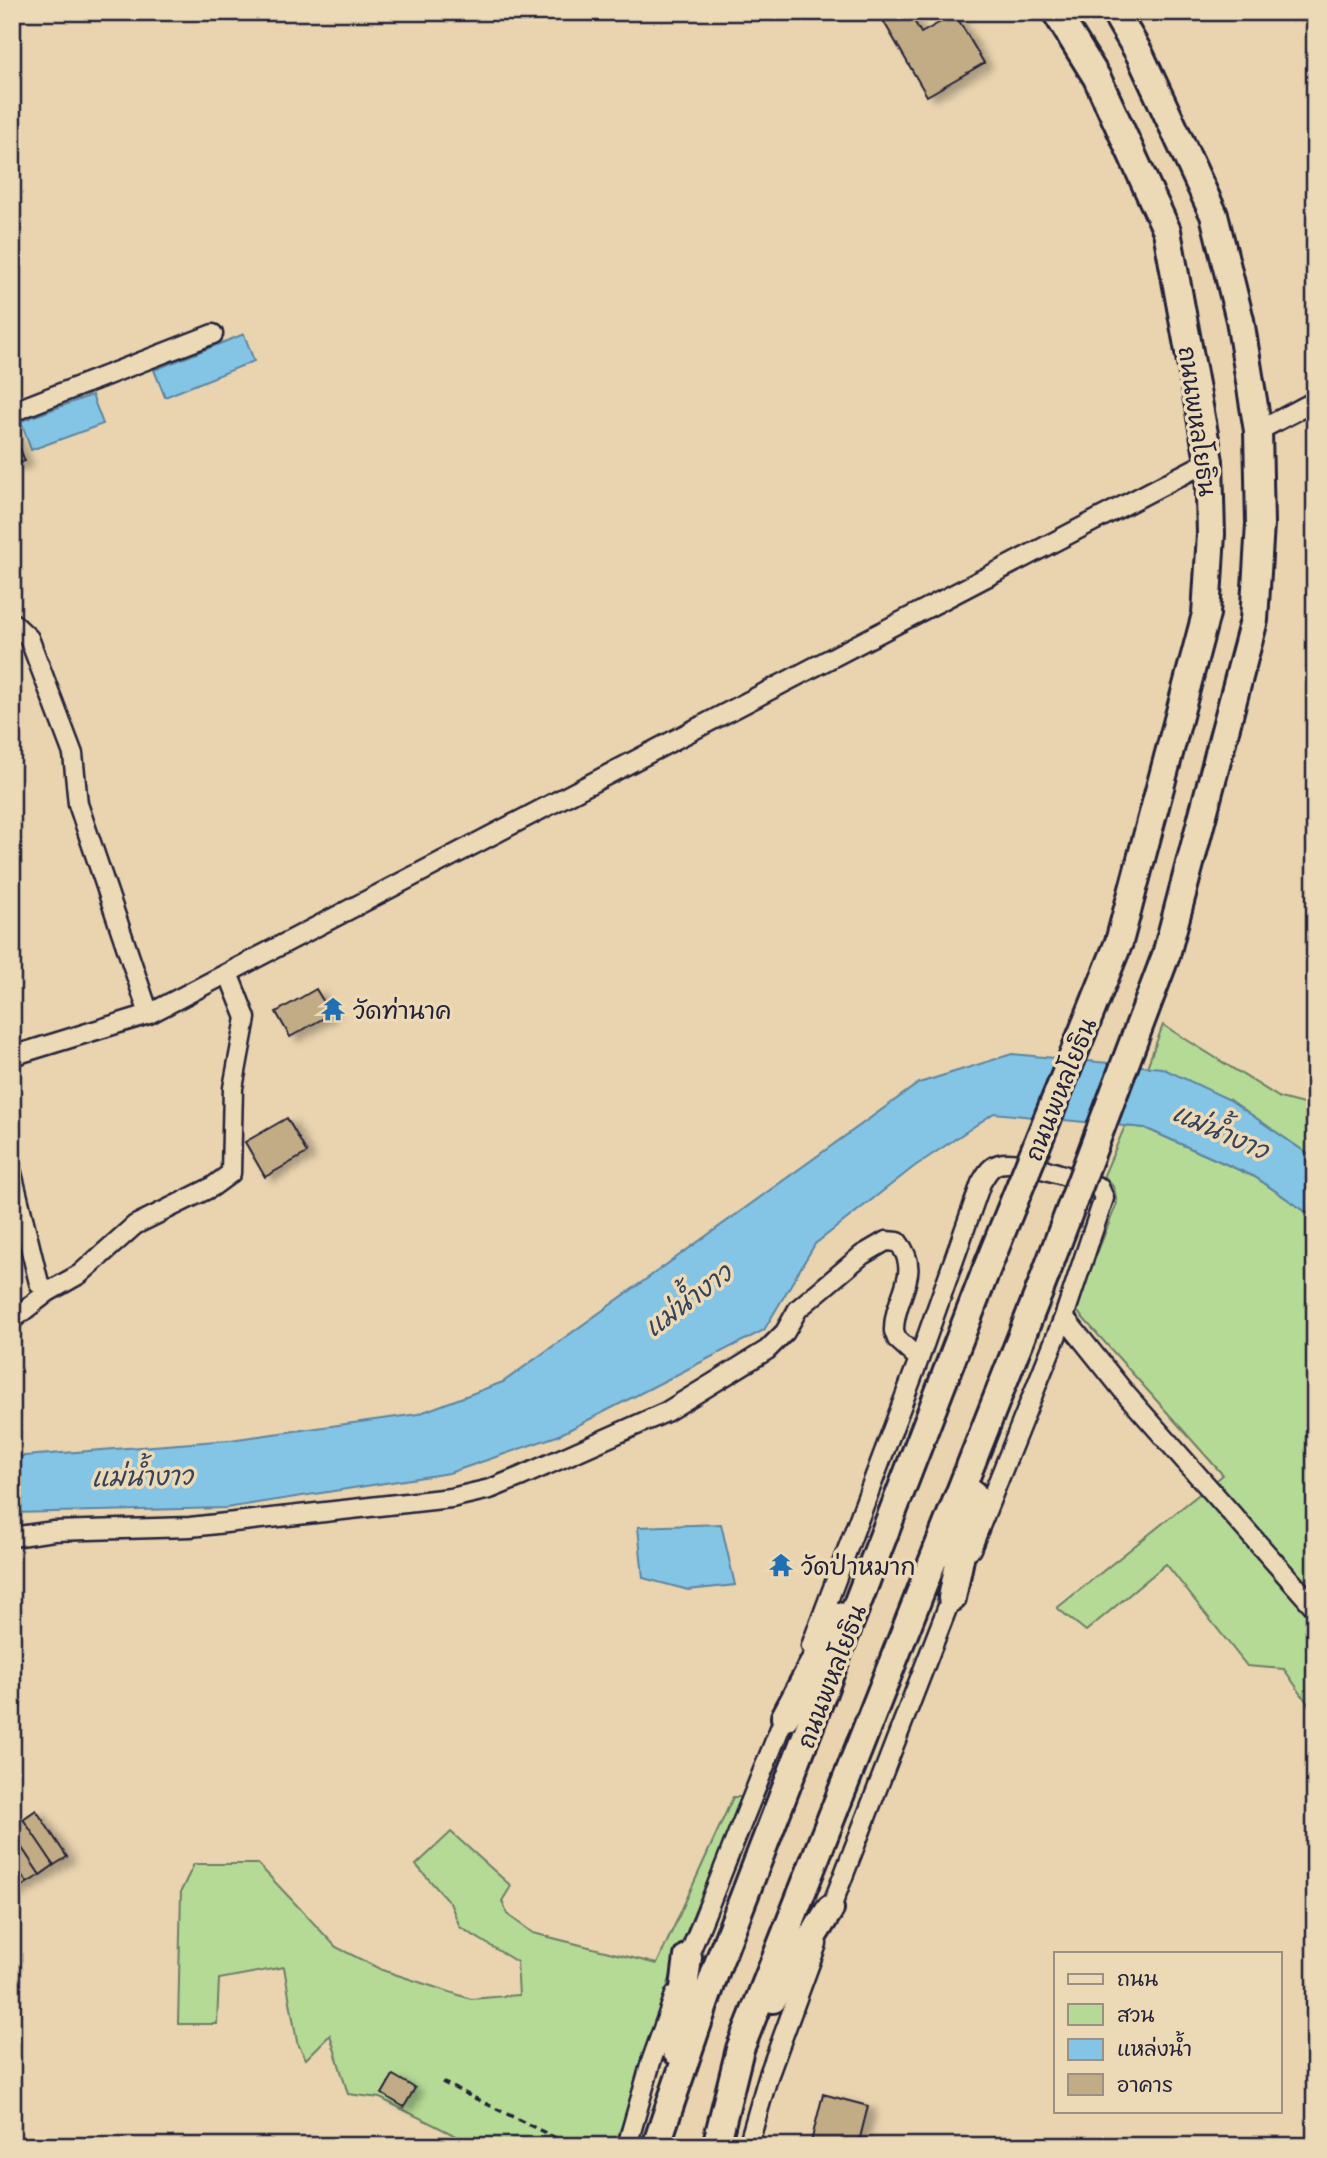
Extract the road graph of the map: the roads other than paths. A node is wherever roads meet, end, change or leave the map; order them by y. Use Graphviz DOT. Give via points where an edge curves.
graph roads {
  1 [pos="1056,12"];
  2 [pos="1115,12"];
  3 [pos="212,334"];
  4 [pos="1315,401"];
  5 [pos="12,412"];
  6 [pos="1258,431"];
  7 [pos="1209,461"];
  8 [pos="12,622"];
  9 [pos="228,973"];
  10 [pos="149,1014"];
  11 [pos="12,1056"];
  12 [pos="12,1173"];
  13 [pos="48,1292"];
  14 [pos="1064,1317"];
  15 [pos="12,1320"];
  16 [pos="919,1359"];
  17 [pos="987,1424"];
  18 [pos="894,1513"];
  19 [pos="12,1537"];
  20 [pos="951,1598"];
  21 [pos="1315,1608"];
  22 [pos="785,1717"];
  23 [pos="830,1909"];
  24 [pos="688,1957"];
  25 [pos="740,2049"];
  26 [pos="668,2108"];
  27 [pos="627,2146"];
  28 [pos="656,2146"];
  29 [pos="716,2146"];
  30 [pos="748,2146"];
  1 -- 7 [label="highway, ถนนพหลโยธิน" via="1097,78 1167,231"];
  2 -- 6 [label="highway, ถนนพหลโยธิน" via="1140,55 1214,215 1240,320"];
  3 -- 5 [label="street"];
  4 -- 6 [label="street"];
  6 -- 17 [label="highway, ถนนพหลโยธิน, bridge" via="1260,524 1254,620 1166,955"];
  7 -- 9 [label="street"];
  7 -- 18 [label="highway, ถนนพหลโยธิน, bridge" via="1206,614 1119,942"];
  8 -- 10 [label="street" via="29,638 73,754 78,804"];
  9 -- 10 [label="street"];
  9 -- 13 [label="street" via="246,1018 233,1088 231,1172 212,1187 135,1225 80,1273"];
  10 -- 11 [label="street"];
  12 -- 13 [label="street" via="38,1283"];
  13 -- 15 [label="street"];
  14 -- 16 [label="street" via="1104,1198 1099,1188 1054,1171 1002,1163 991,1168 981,1184"];
  14 -- 20 [label="street"];
  14 -- 21 [label="street"];
  16 -- 19 [label="street" via="894,1331 910,1268 907,1252 898,1242 886,1241 805,1301 767,1350 666,1412 490,1489 452,1499 190,1527 54,1531"];
  16 -- 22 [label="street"];
  17 -- 20 [label="highway"];
  17 -- 25 [label="highway, ถนนพหลโยธิน"];
  18 -- 22 [label="highway"];
  18 -- 26 [label="highway, ถนนพหลโยธิน" via="718,1964"];
  20 -- 23 [label="street"];
  22 -- 24 [label="street"];
  23 -- 25 [label="highway"];
  23 -- 30 [label="street" via="768,2077"];
  24 -- 26 [label="highway"];
  24 -- 27 [label="street"];
  25 -- 29 [label="highway, ถนนพหลโยธิน"];
  26 -- 28 [label="highway, ถนนพหลโยธิน"];
}
